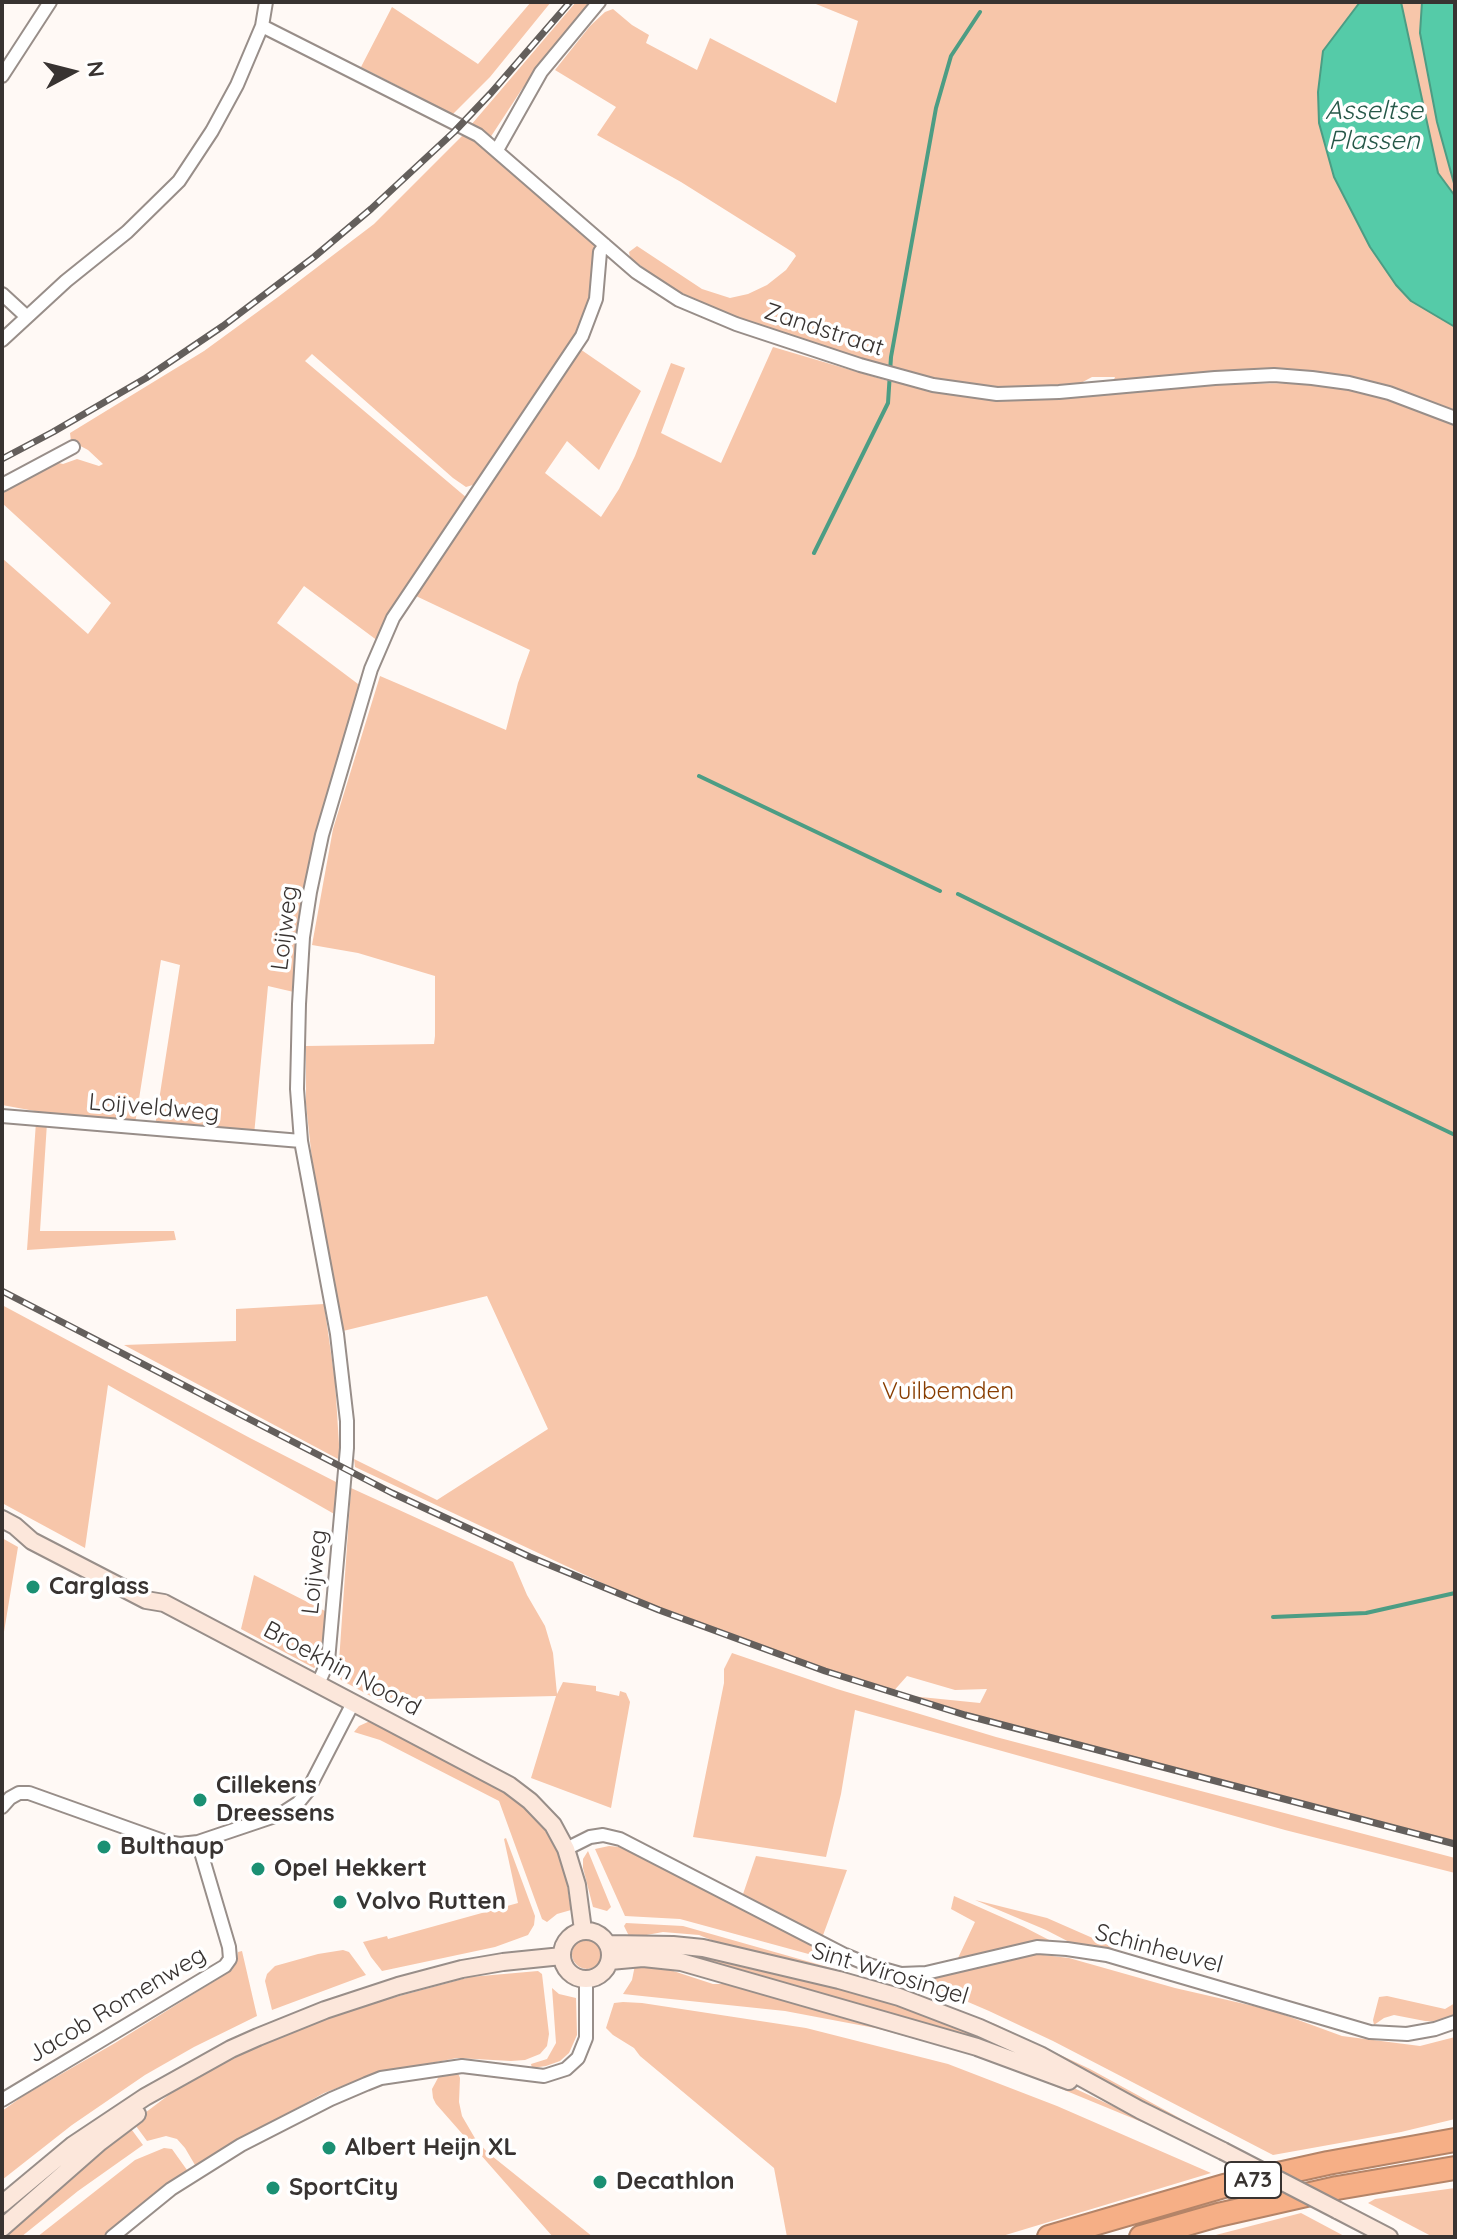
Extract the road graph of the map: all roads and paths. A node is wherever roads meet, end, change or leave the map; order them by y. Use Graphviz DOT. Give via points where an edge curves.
graph roads {
  1 [pos="50,2"];
  2 [pos="266,2"];
  3 [pos="599,2"];
  4 [pos="262,26"];
  5 [pos="2,76"];
  6 [pos="497,150"];
  7 [pos="605,245"];
  8 [pos="2,294"];
  9 [pos="27,317"];
  10 [pos="2,340"];
  11 [pos="1455,418"];
  12 [pos="73,447"];
  13 [pos="2,485"];
  14 [pos="2,1116"];
  15 [pos="301,1141"];
  16 [pos="2,1519"];
  17 [pos="318,1684"];
  18 [pos="353,1703"];
  19 [pos="2,1807"];
  20 [pos="198,1842"];
  21 [pos="566,1849"];
  22 [pos="583,1930"];
  23 [pos="609,1953"];
  24 [pos="562,1956"];
  25 [pos="586,1979"];
  26 [pos="1455,2022"];
  27 [pos="168,2086"];
  28 [pos="2,2100"];
  29 [pos="1140,2110"];
  30 [pos="1455,2140"];
  31 [pos="1455,2168"];
  32 [pos="2,2204"];
  33 [pos="2,2228"];
  34 [pos="112,2237"];
  35 [pos="1049,2237"];
  36 [pos="1141,2237"];
  37 [pos="1389,2237"];
  1 -- 5 [label="street"];
  2 -- 4 [label="street"];
  3 -- 6 [label="street" via="541,72"];
  4 -- 6 [label="street, Zandstraat" via="437,113"];
  4 -- 9 [label="street" via="231,97 179,181"];
  6 -- 7 [label="street, Zandstraat"];
  7 -- 11 [label="street, Zandstraat" via="636,272 706,312 933,385 1030,394 1274,375 1349,383"];
  7 -- 15 [label="street, Loijweg" via="596,299 582,336 393,618 371,669 322,835 303,937 297,1089"];
  8 -- 9 [label="street"];
  9 -- 10 [label="street"];
  12 -- 13 [label="street"];
  14 -- 15 [label="street, Loijveldweg"];
  15 -- 17 [label="street, Loijweg" via="337,1334 347,1421 328,1661"];
  16 -- 17 [label="main road, Broekhin Noord" via="32,1541"];
  17 -- 18 [label="main road, Broekhin Noord"];
  18 -- 20 [label="street" via="298,1803 281,1814"];
  18 -- 21 [label="main road, Broekhin Noord" via="509,1785 553,1825"];
  19 -- 20 [label="street" via="19,1793 29,1793 166,1842"];
  20 -- 28 [label="street, Jacob Romenweg" via="229,1947 225,1966"];
  21 -- 22 [label="main road, Broekhin Noord"];
  21 -- 26 [label="street, Schinheuvel" via="590,1837 620,1839 845,1955 901,1974 1037,1947 1067,1949 1107,1955 1370,2032 1407,2034"];
  22 -- 23 [label="main road" via="598,1933"];
  22 -- 24 [label="main road" via="567,1939"];
  23 -- 25 [label="main road" via="601,1974"];
  23 -- 29 [label="main road, Sint Wirosingel" via="675,1960 977,2047"];
  23 -- 29 [label="main road, Sint Wirosingel" via="673,1945 717,1951 899,1997 1040,2055"];
  24 -- 25 [label="main road" via="569,1972"];
  24 -- 27 [label="main road" via="462,1969 325,2010 231,2049"];
  25 -- 34 [label="street" via="586,2038 578,2058 566,2069 544,2076 462,2066 381,2078 241,2145 171,2189"];
  27 -- 32 [label="main road" via="73,2145"];
  27 -- 33 [label="main road"];
  29 -- 37 [label="main road, Sint Wirosingel, bridge"];
  30 -- 35 [label="highway, A73" via="1224,2186"];
  31 -- 36 [label="highway, A73" via="1337,2188"];
}
